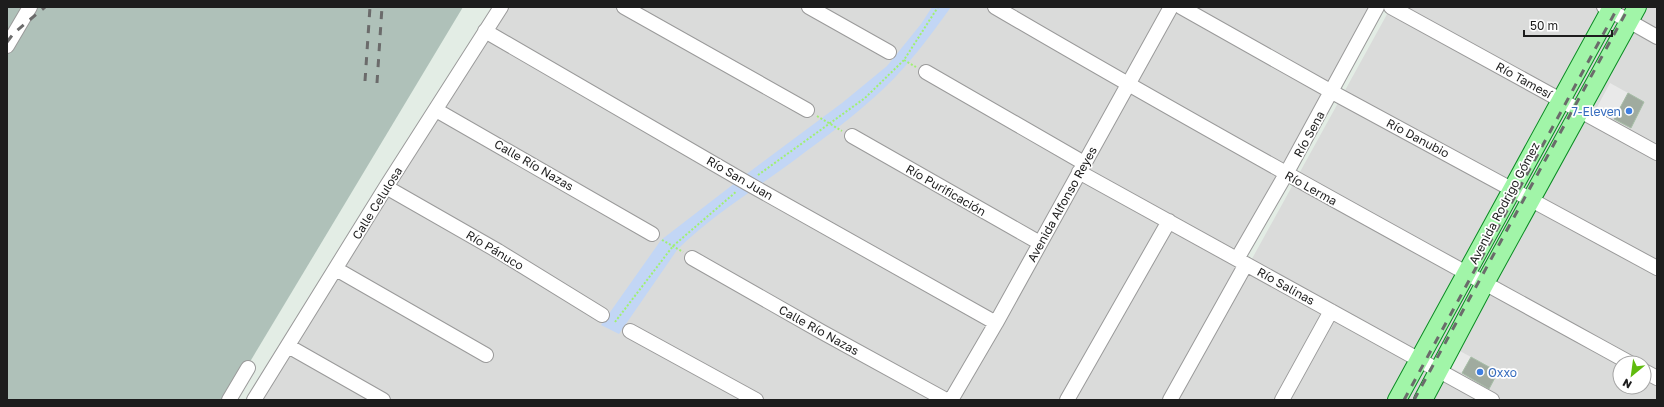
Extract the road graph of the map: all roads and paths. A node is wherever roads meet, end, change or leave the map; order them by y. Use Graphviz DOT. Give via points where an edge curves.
graph roads {
  1 [pos="30,7"];
  2 [pos="501,7"];
  3 [pos="624,7"];
  4 [pos="809,7"];
  5 [pos="938,7"];
  6 [pos="995,7"];
  7 [pos="1171,7"];
  8 [pos="1181,7"];
  9 [pos="1377,7"];
  10 [pos="1391,7"];
  11 [pos="1608,8"];
  12 [pos="1633,14"];
  13 [pos="485,31"];
  14 [pos="1657,37"];
  15 [pos="7,46"];
  16 [pos="889,52"];
  17 [pos="904,60"];
  18 [pos="926,72"];
  19 [pos="1128,85"];
  20 [pos="1332,92"];
  21 [pos="1560,100"];
  22 [pos="436,110"];
  23 [pos="807,110"];
  24 [pos="1580,111"];
  25 [pos="830,124"];
  26 [pos="852,136"];
  27 [pos="1657,153"];
  28 [pos="1082,168"];
  29 [pos="1286,174"];
  30 [pos="747,182"];
  31 [pos="386,187"];
  32 [pos="1512,189"];
  33 [pos="1531,200"];
  34 [pos="1169,221"];
  35 [pos="652,234"];
  36 [pos="1040,243"];
  37 [pos="673,246"];
  38 [pos="692,258"];
  39 [pos="1242,261"];
  40 [pos="336,268"];
  41 [pos="1657,268"];
  42 [pos="1466,273"];
  43 [pos="1485,283"];
  44 [pos="1331,311"];
  45 [pos="602,315"];
  46 [pos="615,322"];
  47 [pos="996,323"];
  48 [pos="630,331"];
  49 [pos="288,346"];
  50 [pos="486,355"];
  51 [pos="1616,355"];
  52 [pos="1419,360"];
  53 [pos="248,368"];
  54 [pos="1439,371"];
  55 [pos="229,400"];
  56 [pos="254,400"];
  57 [pos="383,400"];
  58 [pos="756,400"];
  59 [pos="946,400"];
  60 [pos="951,400"];
  61 [pos="1067,400"];
  62 [pos="1170,400"];
  63 [pos="1282,400"];
  64 [pos="1397,400"];
  65 [pos="1423,400"];
  66 [pos="1492,400"];
  1 -- 15 [label="street"];
  2 -- 13 [label="street, Calle Celulosa"];
  3 -- 23 [label="street"];
  4 -- 16 [label="street"];
  5 -- 17 [label="path"];
  6 -- 19 [label="street, Río Lerma"];
  7 -- 19 [label="street, Avenida Alfonso Reyes"];
  8 -- 20 [label="street, Río Danubio"];
  9 -- 20 [label="street, Río Sena"];
  10 -- 21 [label="street, Río Tamesí"];
  11 -- 12 [label="street"];
  11 -- 21 [label="main road, Avenida Rodrigo Gómez"];
  12 -- 14 [label="street"];
  12 -- 24 [label="main road, Avenida Rodrigo Gómez"];
  13 -- 22 [label="street, Calle Celulosa"];
  13 -- 30 [label="street, Río San Juan"];
  16 -- 17 [label="path"];
  17 -- 18 [label="path"];
  17 -- 25 [label="path" via="865,98"];
  18 -- 28 [label="street, Río Salinas"];
  19 -- 28 [label="street, Avenida Alfonso Reyes"];
  19 -- 29 [label="street, Río Lerma"];
  20 -- 29 [label="street, Río Sena"];
  20 -- 32 [label="street, Río Danubio"];
  21 -- 24 [label="street, Río Tamesí"];
  21 -- 32 [label="main road, Avenida Rodrigo Gómez"];
  22 -- 31 [label="street, Calle Celulosa"];
  22 -- 35 [label="street, Calle Río Nazas"];
  23 -- 25 [label="path"];
  24 -- 27 [label="street, Río Tamesí"];
  24 -- 33 [label="main road, Avenida Rodrigo Gómez"];
  25 -- 26 [label="path"];
  25 -- 30 [label="path"];
  26 -- 36 [label="street, Río Purificación"];
  28 -- 34 [label="street, Río Salinas"];
  28 -- 36 [label="street, Avenida Alfonso Reyes"];
  29 -- 39 [label="street, Río Sena"];
  29 -- 42 [label="street, Río Lerma"];
  30 -- 37 [label="path"];
  30 -- 47 [label="street, Río San Juan"];
  31 -- 40 [label="street, Calle Celulosa"];
  31 -- 45 [label="street, Río Pánuco"];
  32 -- 33 [label="street, Río Danubio"];
  32 -- 42 [label="main road, Avenida Rodrigo Gómez"];
  33 -- 41 [label="street, Río Danubio"];
  33 -- 43 [label="main road, Avenida Rodrigo Gómez"];
  34 -- 39 [label="street, Río Salinas"];
  34 -- 61 [label="street"];
  35 -- 37 [label="path"];
  36 -- 47 [label="street, Avenida Alfonso Reyes"];
  37 -- 38 [label="path"];
  37 -- 46 [label="path"];
  38 -- 59 [label="street, Calle Río Nazas"];
  39 -- 44 [label="street, Río Salinas"];
  39 -- 62 [label="street, Río Sena"];
  40 -- 49 [label="street, Calle Celulosa"];
  40 -- 50 [label="street"];
  42 -- 43 [label="street, Río Lerma"];
  42 -- 52 [label="main road, Avenida Rodrigo Gómez"];
  43 -- 51 [label="street, Río Lerma"];
  43 -- 54 [label="main road, Avenida Rodrigo Gómez"];
  44 -- 52 [label="street, Río Salinas"];
  44 -- 63 [label="street"];
  45 -- 46 [label="path"];
  46 -- 48 [label="path"];
  47 -- 60 [label="street, Avenida Alfonso Reyes"];
  48 -- 58 [label="street"];
  49 -- 56 [label="street, Calle Celulosa"];
  49 -- 57 [label="street"];
  52 -- 54 [label="street, Río Salinas"];
  52 -- 64 [label="main road, Avenida Rodrigo Gómez"];
  53 -- 55 [label="street"];
  54 -- 65 [label="main road, Avenida Rodrigo Gómez"];
  54 -- 66 [label="street, Río Salinas"];
}
